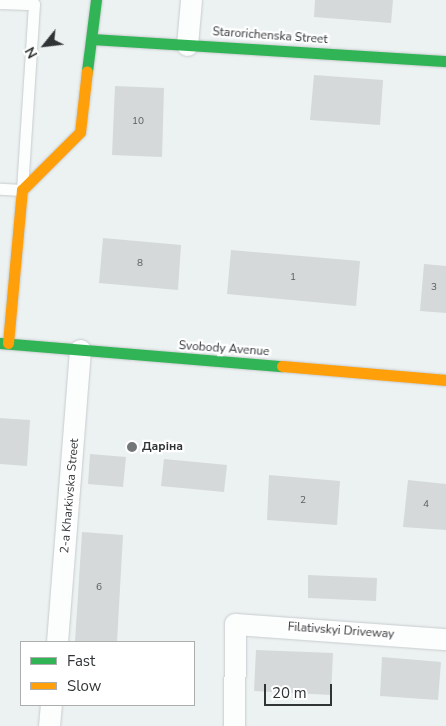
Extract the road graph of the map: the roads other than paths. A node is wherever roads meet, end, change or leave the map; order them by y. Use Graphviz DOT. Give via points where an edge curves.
graph roads {
  1 [pos="96,0"];
  2 [pos="190,0"];
  3 [pos="0,3"];
  4 [pos="92,39"];
  5 [pos="187,45"];
  6 [pos="446,61"];
  7 [pos="0,189"];
  8 [pos="22,190"];
  9 [pos="4,343"];
  10 [pos="80,350"];
  11 [pos="446,380"];
  12 [pos="446,639"];
  13 [pos="56,641"];
  14 [pos="51,706"];
  15 [pos="49,726"];
  16 [pos="234,726"];
  1 -- 4 [label="street"];
  2 -- 5 [label="street"];
  3 -- 8 [label="lane" via="34,4"];
  4 -- 5 [label="street, Starorichenska Street"];
  4 -- 8 [label="street" via="80,132"];
  5 -- 6 [label="street, Starorichenska Street"];
  7 -- 8 [label="lane"];
  8 -- 9 [label="street"];
  9 -- 10 [label="street, Svobody Avenue"];
  10 -- 11 [label="street, Svobody Avenue"];
  10 -- 13 [label="street, 2-a Kharkivska Street"];
  12 -- 16 [label="street, Filativskyi Driveway" via="235,624"];
  14 -- 15 [label="street"];
}
